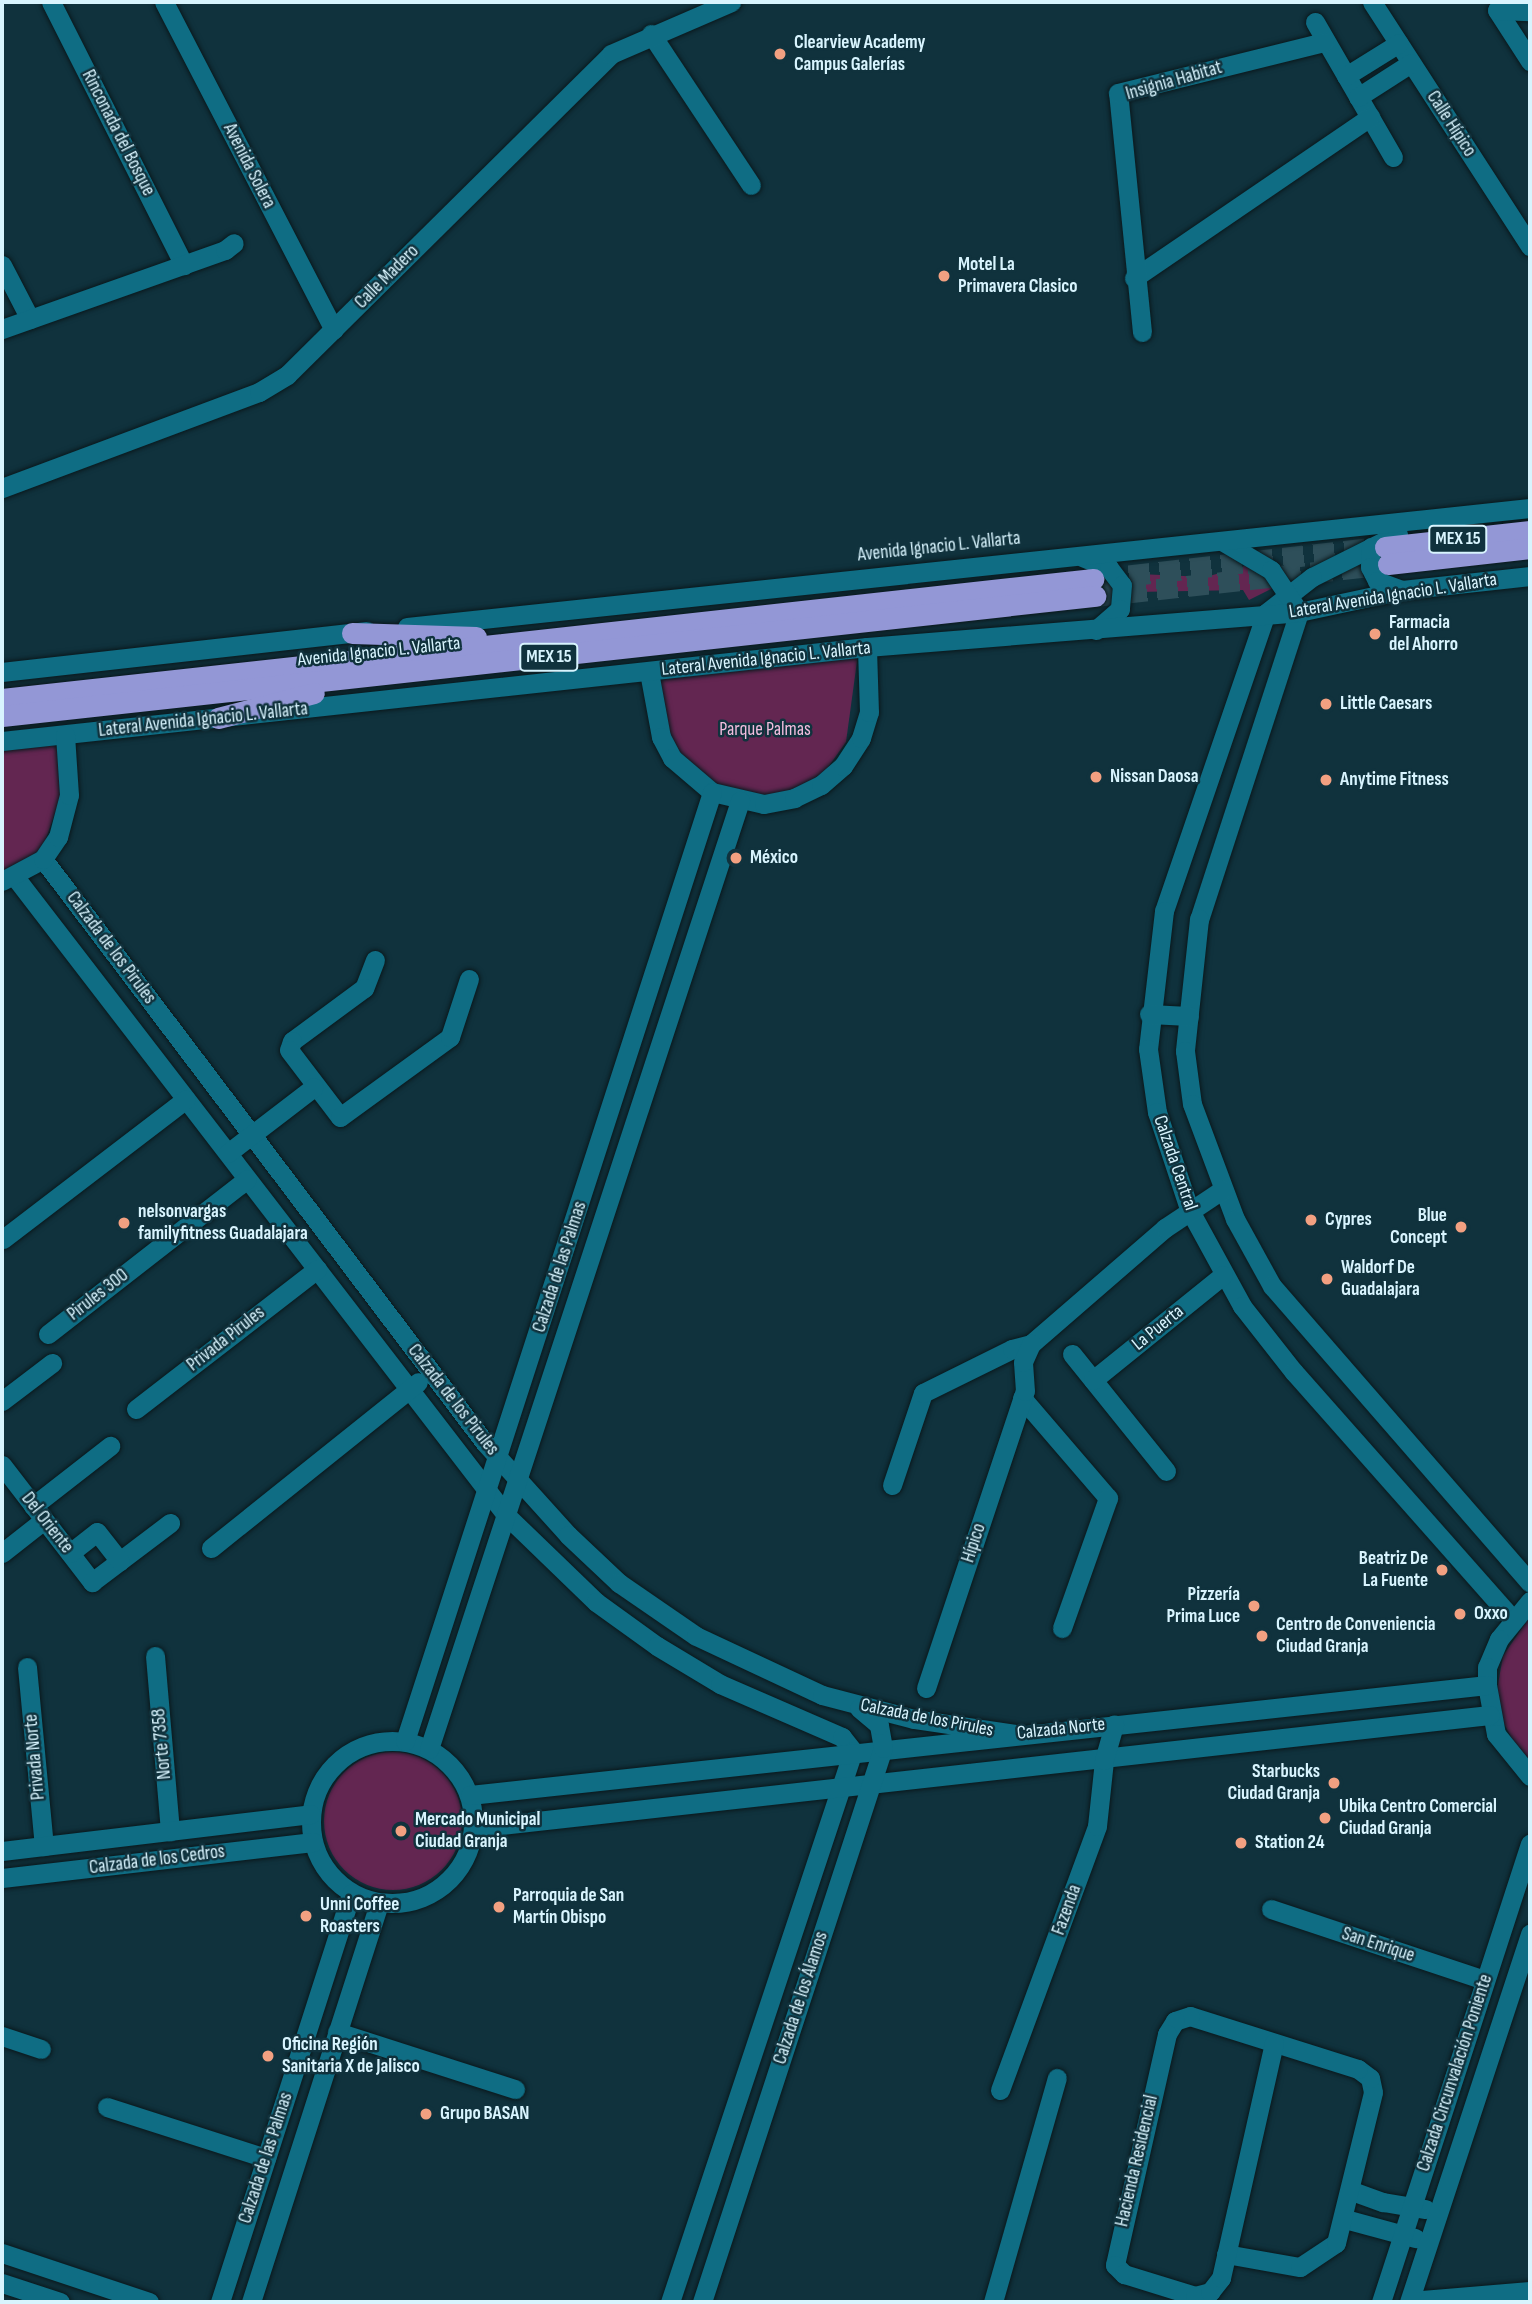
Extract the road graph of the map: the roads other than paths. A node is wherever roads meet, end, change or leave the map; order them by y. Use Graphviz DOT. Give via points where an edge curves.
graph roads {
  1 [pos="51,2"];
  2 [pos="164,2"];
  3 [pos="731,2"];
  4 [pos="1372,2"];
  5 [pos="1530,11"];
  6 [pos="1315,22"];
  7 [pos="651,34"];
  8 [pos="1324,41"];
  9 [pos="1399,43"];
  10 [pos="1530,61"];
  11 [pos="1411,63"];
  12 [pos="1346,76"];
  13 [pos="1358,97"];
  14 [pos="1370,117"];
  15 [pos="1393,157"];
  16 [pos="751,186"];
  17 [pos="1529,241"];
  18 [pos="234,243"];
  19 [pos="2,265"];
  20 [pos="184,265"];
  21 [pos="1135,278"];
  22 [pos="30,319"];
  23 [pos="2,329"];
  24 [pos="334,330"];
  25 [pos="1142,332"];
  26 [pos="2,488"];
  27 [pos="1530,509"];
  28 [pos="1427,520"];
  29 [pos="1530,531"];
  30 [pos="1221,541"];
  31 [pos="1530,548"];
  32 [pos="1381,553"];
  33 [pos="1080,556"];
  34 [pos="1530,576"];
  35 [pos="1402,590"];
  36 [pos="1289,591"];
  37 [pos="1299,612"];
  38 [pos="1266,613"];
  39 [pos="1095,631"];
  40 [pos="352,633"];
  41 [pos="559,639"];
  42 [pos="867,647"];
  43 [pos="2,672"];
  44 [pos="649,672"];
  45 [pos="380,675"];
  46 [pos="2,699"];
  47 [pos="2,716"];
  48 [pos="218,718"];
  49 [pos="65,735"];
  50 [pos="2,741"];
  51 [pos="712,792"];
  52 [pos="740,801"];
  53 [pos="44,859"];
  54 [pos="8,879"];
  55 [pos="375,960"];
  56 [pos="468,979"];
  57 [pos="1149,1014"];
  58 [pos="1189,1016"];
  59 [pos="314,1087"];
  60 [pos="186,1099"];
  61 [pos="252,1135"];
  62 [pos="602,1135"];
  63 [pos="628,1143"];
  64 [pos="228,1153"];
  65 [pos="247,1179"];
  66 [pos="1222,1190"];
  67 [pos="1189,1209"];
  68 [pos="3,1238"];
  69 [pos="317,1269"];
  70 [pos="1223,1275"];
  71 [pos="48,1334"];
  72 [pos="1031,1344"];
  73 [pos="1072,1354"];
  74 [pos="52,1363"];
  75 [pos="429,1371"];
  76 [pos="1093,1380"];
  77 [pos="409,1390"];
  78 [pos="1022,1398"];
  79 [pos="2,1401"];
  80 [pos="136,1409"];
  81 [pos="110,1446"];
  82 [pos="499,1458"];
  83 [pos="2,1465"];
  84 [pos="1166,1471"];
  85 [pos="518,1480"];
  86 [pos="892,1485"];
  87 [pos="488,1491"];
  88 [pos="39,1513"];
  89 [pos="507,1516"];
  90 [pos="170,1523"];
  91 [pos="211,1548"];
  92 [pos="2,1553"];
  93 [pos="70,1553"];
  94 [pos="120,1561"];
  95 [pos="1530,1583"];
  96 [pos="1530,1601"];
  97 [pos="1512,1618"];
  98 [pos="1062,1628"];
  99 [pos="155,1656"];
  100 [pos="27,1667"];
  101 [pos="1487,1685"];
  102 [pos="926,1688"];
  103 [pos="853,1704"];
  104 [pos="1490,1716"];
  105 [pos="1114,1724"];
  106 [pos="1016,1734"];
  107 [pos="405,1741"];
  108 [pos="883,1748"];
  109 [pos="429,1749"];
  110 [pos="853,1751"];
  111 [pos="1104,1760"];
  112 [pos="1530,1776"];
  113 [pos="871,1782"];
  114 [pos="842,1786"];
  115 [pos="470,1795"];
  116 [pos="311,1814"];
  117 [pos="474,1828"];
  118 [pos="170,1831"];
  119 [pos="313,1842"];
  120 [pos="1530,1844"];
  121 [pos="44,1846"];
  122 [pos="2,1851"];
  123 [pos="2,1878"];
  124 [pos="351,1893"];
  125 [pos="379,1903"];
  126 [pos="1271,1909"];
  127 [pos="1530,1933"];
  128 [pos="1497,1944"];
  129 [pos="1524,1953"];
  130 [pos="1485,1980"];
  131 [pos="337,2032"];
  132 [pos="2,2036"];
  133 [pos="1274,2043"];
  134 [pos="41,2049"];
  135 [pos="1057,2078"];
  136 [pos="515,2089"];
  137 [pos="1000,2090"];
  138 [pos="107,2107"];
  139 [pos="727,2132"];
  140 [pos="755,2137"];
  141 [pos="266,2158"];
  142 [pos="1352,2191"];
  143 [pos="1412,2208"];
  144 [pos="1437,2211"];
  145 [pos="1345,2219"];
  146 [pos="1403,2236"];
  147 [pos="1428,2241"];
  148 [pos="2,2253"];
  149 [pos="1226,2254"];
  150 [pos="2,2283"];
  151 [pos="1530,2291"];
  152 [pos="1409,2301"];
  153 [pos="60,2302"];
  154 [pos="149,2302"];
  155 [pos="220,2302"];
  156 [pos="251,2302"];
  157 [pos="670,2302"];
  158 [pos="702,2302"];
  159 [pos="993,2302"];
  160 [pos="1381,2302"];
  1 -- 20 [label="street, Rinconada del Bosque"];
  2 -- 24 [label="street, Avenida Solera"];
  3 -- 7 [label="street, Calle Madero"];
  4 -- 9 [label="street, Calle Hípico"];
  5 -- 10 [label="street" via="1497,10"];
  6 -- 8 [label="street"];
  7 -- 16 [label="street"];
  7 -- 24 [label="street, Calle Madero" via="611,54"];
  8 -- 12 [label="street"];
  8 -- 21 [label="street, Insignia Habitat" via="1118,93"];
  9 -- 11 [label="street, Calle Hípico"];
  9 -- 12 [label="street"];
  11 -- 13 [label="street"];
  11 -- 17 [label="street, Calle Hípico"];
  12 -- 13 [label="street"];
  13 -- 14 [label="street"];
  14 -- 15 [label="street"];
  14 -- 21 [label="street"];
  18 -- 20 [label="street"];
  19 -- 22 [label="street"];
  20 -- 22 [label="street"];
  21 -- 25 [label="street, Insignia Habitat"];
  22 -- 23 [label="street"];
  24 -- 26 [label="street, Calle Madero" via="287,375 259,392"];
  27 -- 28 [label="street, Avenida Ignacio L. Vallarta"];
  28 -- 30 [label="street, Avenida Ignacio L. Vallarta"];
  28 -- 32 [label="street"];
  29 -- 32 [label="highway, MEX 15"];
  30 -- 33 [label="street, Avenida Ignacio L. Vallarta"];
  30 -- 36 [label="street" via="1260,560"];
  31 -- 32 [label="highway, MEX 15"];
  32 -- 35 [label="street" via="1370,567 1377,581"];
  32 -- 36 [label="street"];
  33 -- 39 [label="street" via="1109,568 1122,585 1120,609"];
  33 -- 40 [label="street, Avenida Ignacio L. Vallarta"];
  34 -- 35 [label="street, Lateral Avenida Ignacio L. Vallarta"];
  35 -- 37 [label="street, Lateral Avenida Ignacio L. Vallarta"];
  36 -- 37 [label="street"];
  36 -- 38 [label="street"];
  37 -- 38 [label="street, Lateral Avenida Ignacio L. Vallarta"];
  37 -- 58 [label="street, Calzada Central" via="1199,919"];
  38 -- 39 [label="street, Lateral Avenida Ignacio L. Vallarta"];
  38 -- 57 [label="street, Calzada Central" via="1164,911"];
  39 -- 42 [label="street, Lateral Avenida Ignacio L. Vallarta"];
  40 -- 41 [label="highway"];
  40 -- 43 [label="street"];
  41 -- 45 [label="highway, Avenida Ignacio L. Vallarta / MEX 15" via="1094,588"];
  41 -- 46 [label="highway, Avenida Ignacio L. Vallarta / MEX 15"];
  42 -- 44 [label="street, Lateral Avenida Ignacio L. Vallarta"];
  42 -- 52 [label="street" via="869,712 861,738 843,766 821,785 794,798 764,804"];
  44 -- 48 [label="street, Lateral Avenida Ignacio L. Vallarta"];
  44 -- 51 [label="street" via="661,737 672,758"];
  45 -- 47 [label="highway, Avenida Ignacio L. Vallarta / MEX 15"];
  45 -- 48 [label="highway"];
  48 -- 49 [label="street, Lateral Avenida Ignacio L. Vallarta"];
  49 -- 50 [label="street, Lateral Avenida Ignacio L. Vallarta"];
  49 -- 53 [label="street" via="69,770 66,817"];
  51 -- 52 [label="street"];
  51 -- 62 [label="street, Calzada de las Palmas"];
  52 -- 63 [label="street, Calzada de las Palmas"];
  53 -- 54 [label="street, Calzada de los Pirules"];
  53 -- 61 [label="street, Calzada de los Pirules"];
  54 -- 60 [label="street, Calzada de los Pirules"];
  55 -- 59 [label="street" via="364,988 292,1041 292,1059"];
  56 -- 59 [label="street" via="450,1038 350,1115 340,1118"];
  57 -- 58 [label="street"];
  57 -- 67 [label="street, Calzada Central" via="1148,1049 1157,1112"];
  58 -- 66 [label="street, Calzada Central" via="1185,1051 1192,1104"];
  59 -- 61 [label="street"];
  60 -- 64 [label="street, Calzada de los Pirules"];
  60 -- 68 [label="street"];
  61 -- 64 [label="street"];
  61 -- 75 [label="street, Calzada de los Pirules"];
  62 -- 63 [label="street"];
  62 -- 82 [label="street, Calzada de las Palmas"];
  63 -- 85 [label="street, Calzada de las Palmas"];
  64 -- 65 [label="street, Calzada de los Pirules"];
  65 -- 69 [label="street, Calzada de los Pirules"];
  65 -- 71 [label="street, Pirules 300"];
  66 -- 67 [label="street"];
  66 -- 95 [label="street, Calzada Central" via="1272,1286"];
  67 -- 70 [label="street, Calzada Central"];
  67 -- 72 [label="street"];
  69 -- 77 [label="street, Calzada de los Pirules"];
  69 -- 80 [label="street, Privada Pirules"];
  70 -- 76 [label="street, La Puerta"];
  70 -- 97 [label="street, Calzada Central" via="1294,1371"];
  72 -- 78 [label="street, Hípico" via="1023,1362"];
  72 -- 86 [label="street" via="923,1393"];
  73 -- 76 [label="street"];
  74 -- 79 [label="street"];
  75 -- 77 [label="street"];
  75 -- 82 [label="street, Calzada de los Pirules"];
  76 -- 84 [label="street"];
  77 -- 87 [label="street, Calzada de los Pirules"];
  77 -- 91 [label="street"];
  78 -- 98 [label="street" via="1108,1499"];
  78 -- 102 [label="street, Hípico"];
  81 -- 88 [label="street"];
  82 -- 85 [label="street, Calzada de los Pirules"];
  82 -- 87 [label="street, Calzada de las Palmas"];
  83 -- 88 [label="street, Del Oriente"];
  85 -- 89 [label="street, Calzada de las Palmas"];
  85 -- 103 [label="street, Calzada de los Pirules" via="619,1583 696,1636 766,1671"];
  87 -- 89 [label="street, Calzada de los Pirules"];
  87 -- 107 [label="street, Calzada de las Palmas"];
  88 -- 92 [label="street"];
  88 -- 93 [label="street, Del Oriente"];
  89 -- 109 [label="street, Calzada de las Palmas"];
  89 -- 110 [label="street, Calzada de los Pirules" via="596,1602 657,1646 720,1684 842,1737"];
  90 -- 94 [label="street"];
  93 -- 94 [label="street" via="97,1532"];
  93 -- 94 [label="street, Del Oriente" via="92,1582"];
  96 -- 97 [label="street"];
  97 -- 101 [label="street" via="1488,1667"];
  99 -- 118 [label="street, Norte 7358"];
  100 -- 121 [label="street, Privada Norte"];
  101 -- 104 [label="street"];
  101 -- 105 [label="street, Calzada Norte"];
  103 -- 106 [label="street, Calzada de los Pirules" via="914,1719"];
  103 -- 108 [label="street" via="879,1725"];
  104 -- 111 [label="street, Calzada Norte"];
  104 -- 112 [label="street" via="1506,1751"];
  105 -- 106 [label="street, Calzada Norte"];
  105 -- 111 [label="street, Fazenda"];
  106 -- 108 [label="street, Calzada Norte"];
  107 -- 109 [label="street"];
  107 -- 116 [label="street" via="372,1743 343,1758 321,1783"];
  108 -- 110 [label="street, Calzada Norte"];
  108 -- 113 [label="street, Calzada de los Álamos"];
  109 -- 115 [label="street" via="454,1768"];
  110 -- 114 [label="street, Calzada de los Álamos"];
  110 -- 115 [label="street, Calzada Norte"];
  111 -- 113 [label="street, Calzada Norte"];
  111 -- 137 [label="street, Fazenda" via="1097,1826"];
  113 -- 114 [label="street, Calzada Norte"];
  113 -- 140 [label="street, Calzada de los Álamos"];
  114 -- 117 [label="street, Calzada Norte"];
  114 -- 139 [label="street, Calzada de los Álamos"];
  115 -- 117 [label="street"];
  116 -- 118 [label="street, Calzada de los Cedros"];
  116 -- 119 [label="street"];
  117 -- 125 [label="street" via="462,1865 435,1892 417,1900"];
  118 -- 121 [label="street, Calzada de los Cedros"];
  119 -- 123 [label="street, Calzada de los Cedros"];
  119 -- 124 [label="street" via="323,1866"];
  120 -- 128 [label="street, Calzada Circunvalación Poniente"];
  121 -- 122 [label="street, Calzada de los Cedros"];
  124 -- 125 [label="street"];
  124 -- 141 [label="street, Calzada de las Palmas"];
  125 -- 131 [label="street, Calzada de las Palmas"];
  126 -- 130 [label="street, San Enrique"];
  127 -- 129 [label="street, Calzada Circunvalación Poniente"];
  128 -- 129 [label="street"];
  128 -- 130 [label="street, Calzada Circunvalación Poniente"];
  129 -- 144 [label="street, Calzada Circunvalación Poniente"];
  130 -- 143 [label="street, Calzada Circunvalación Poniente"];
  131 -- 136 [label="street"];
  131 -- 156 [label="street, Calzada de las Palmas"];
  132 -- 134 [label="street"];
  133 -- 142 [label="street, Hacienda Residencial" via="1358,2069 1370,2078 1373,2092"];
  133 -- 149 [label="street, Hacienda Residencial"];
  133 -- 149 [label="street, Hacienda Residencial" via="1190,2016 1175,2021 1167,2034 1115,2265 1124,2274 1195,2296 1216,2285"];
  135 -- 159 [label="street"];
  138 -- 141 [label="street"];
  139 -- 140 [label="street"];
  139 -- 157 [label="street, Calzada de los Álamos"];
  140 -- 158 [label="street, Calzada de los Álamos"];
  141 -- 155 [label="street, Calzada de las Palmas"];
  142 -- 143 [label="street"];
  142 -- 145 [label="street, Hacienda Residencial"];
  143 -- 144 [label="street"];
  143 -- 146 [label="street, Calzada Circunvalación Poniente"];
  144 -- 147 [label="street, Calzada Circunvalación Poniente"];
  145 -- 146 [label="street"];
  145 -- 149 [label="street, Hacienda Residencial" via="1336,2243 1300,2267"];
  146 -- 147 [label="street"];
  146 -- 160 [label="street, Calzada Circunvalación Poniente"];
  147 -- 152 [label="street, Calzada Circunvalación Poniente"];
  148 -- 154 [label="street"];
  150 -- 153 [label="street"];
  151 -- 152 [label="street"];
}
